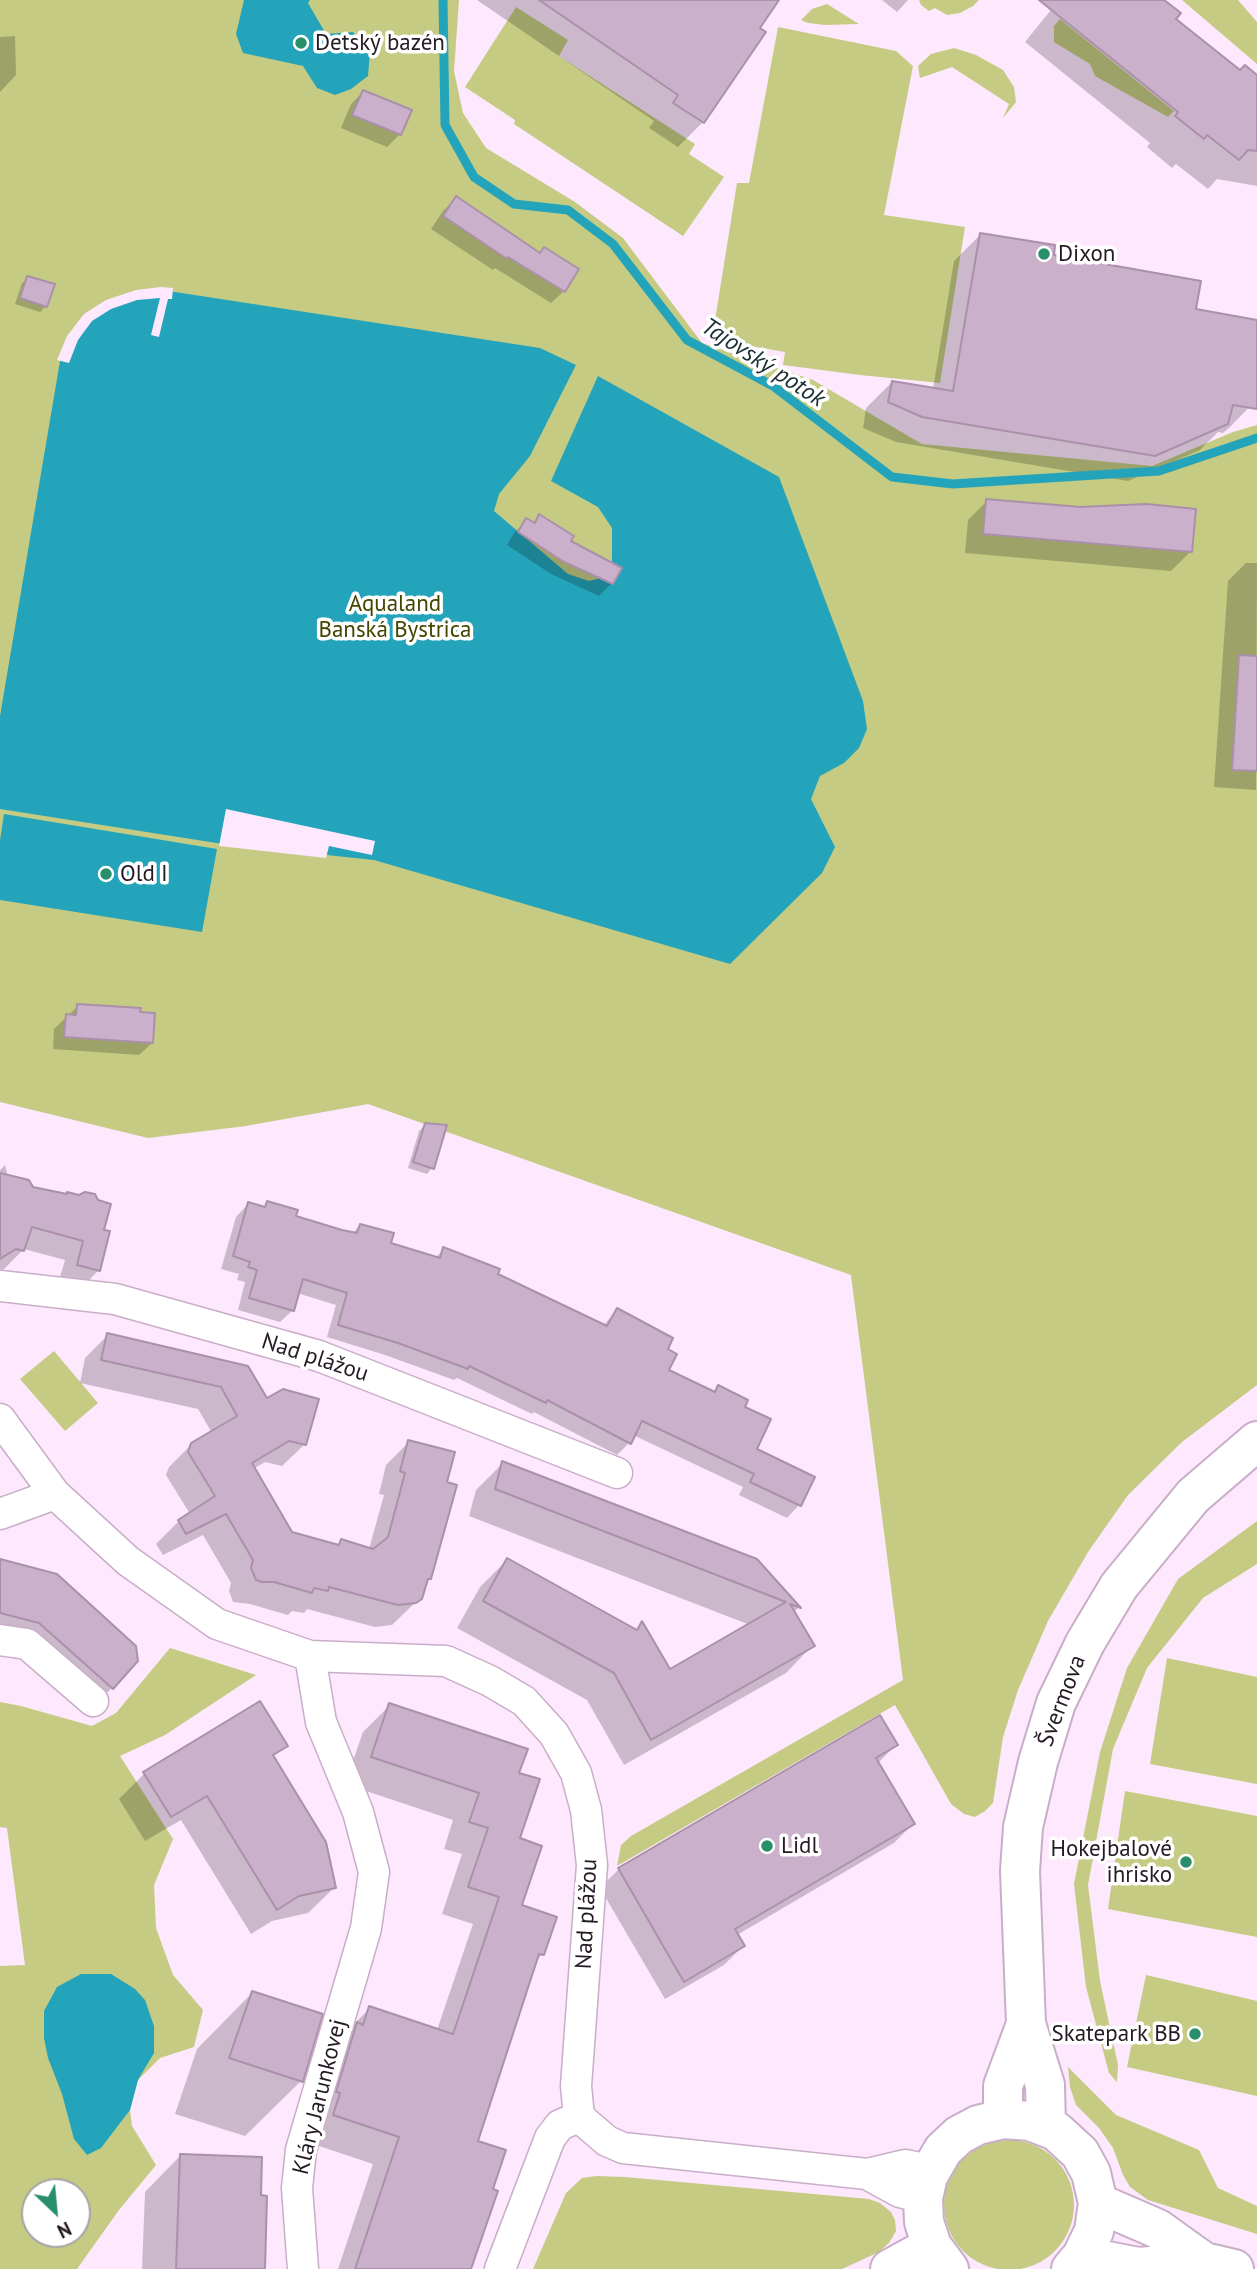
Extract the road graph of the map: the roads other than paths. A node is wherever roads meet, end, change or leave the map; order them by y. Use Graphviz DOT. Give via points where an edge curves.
graph roads {
  1 [pos="0,1286"];
  2 [pos="0,1419"];
  3 [pos="1257,1441"];
  4 [pos="617,1473"];
  5 [pos="55,1494"];
  6 [pos="0,1514"];
  7 [pos="0,1640"];
  8 [pos="310,1656"];
  9 [pos="93,1701"];
  10 [pos="1026,2024"];
  11 [pos="579,2117"];
  12 [pos="1003,2119"];
  13 [pos="1046,2126"];
  14 [pos="927,2184"];
  15 [pos="1098,2203"];
  16 [pos="941,2258"];
  17 [pos="1077,2262"];
  18 [pos="1219,2265"];
  19 [pos="303,2269"];
  20 [pos="500,2269"];
  21 [pos="890,2269"];
  1 -- 4 [label="street, Nad plážou" via="115,1299 319,1356"];
  2 -- 5 [label="street, Nad plážou"];
  3 -- 10 [label="street, Švermova" via="1193,1496 1119,1586 1056,1703 1038,1762 1022,1843"];
  5 -- 6 [label="street"];
  5 -- 8 [label="street, Nad plážou" via="128,1561 217,1624"];
  7 -- 9 [label="street" via="27,1644"];
  8 -- 11 [label="street, Nad plážou" via="446,1661 524,1701 554,1734 576,1773 586,1810 592,1866 576,2086"];
  8 -- 19 [label="street, Kláry Jarunkovej" via="321,1722 358,1812 374,1872 366,1928 301,2150 297,2188"];
  10 -- 12 [label="street, Švermova" via="1003,2086"];
  10 -- 13 [label="street, Švermova" via="1045,2084"];
  11 -- 14 [label="street" via="623,2148 867,2174 905,2165"];
  11 -- 20 [label="street" via="560,2125 550,2138"];
  12 -- 13 [label="street"];
  12 -- 14 [label="street" via="959,2135 943,2150"];
  13 -- 15 [label="street" via="1070,2142 1084,2160"];
  14 -- 16 [label="street" via="924,2222"];
  15 -- 17 [label="street" via="1094,2231"];
  15 -- 18 [label="street" via="1158,2229"];
  16 -- 21 [label="street"];
  17 -- 18 [label="street" via="1138,2267"];
}
